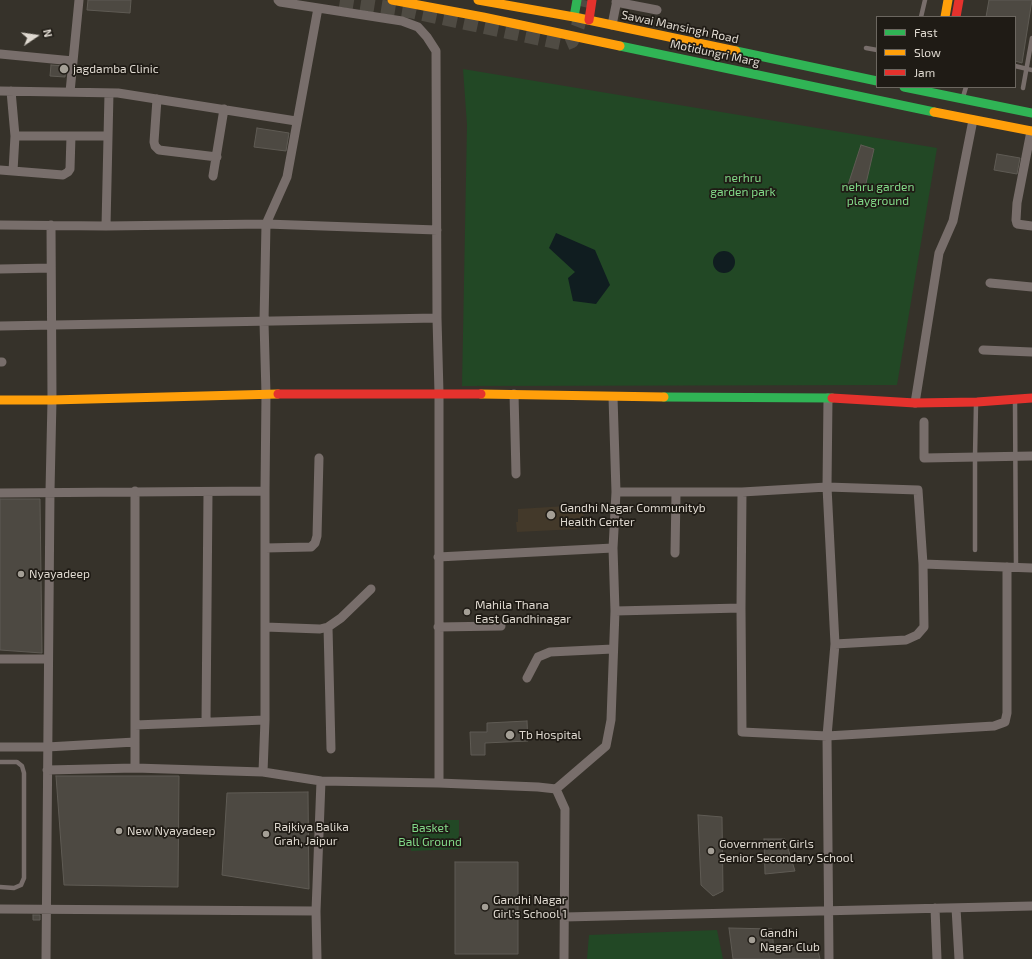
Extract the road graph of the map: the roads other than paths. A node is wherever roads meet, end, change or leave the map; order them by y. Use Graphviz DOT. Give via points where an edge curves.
graph roads {
  1 [pos="79,0"];
  2 [pos="278,0"];
  3 [pos="392,0"];
  4 [pos="478,0"];
  5 [pos="577,0"];
  6 [pos="592,0"];
  7 [pos="925,0"];
  8 [pos="948,0"];
  9 [pos="959,0"];
  10 [pos="616,1"];
  11 [pos="318,8"];
  12 [pos="656,10"];
  13 [pos="921,16"];
  14 [pos="945,16"];
  15 [pos="956,16"];
  16 [pos="574,17"];
  17 [pos="589,20"];
  18 [pos="612,25"];
  19 [pos="1032,38"];
  20 [pos="866,48"];
  21 [pos="876,50"];
  22 [pos="0,54"];
  23 [pos="73,61"];
  24 [pos="1016,66"];
  25 [pos="1029,69"];
  26 [pos="876,81"];
  27 [pos="913,88"];
  28 [pos="966,88"];
  29 [pos="1023,88"];
  30 [pos="931,90"];
  31 [pos="0,91"];
  32 [pos="11,91"];
  33 [pos="942,91"];
  34 [pos="70,92"];
  35 [pos="109,93"];
  36 [pos="157,99"];
  37 [pos="963,99"];
  38 [pos="224,109"];
  39 [pos="1032,113"];
  40 [pos="973,120"];
  41 [pos="296,121"];
  42 [pos="1032,131"];
  43 [pos="15,136"];
  44 [pos="71,136"];
  45 [pos="108,136"];
  46 [pos="217,157"];
  47 [pos="0,170"];
  48 [pos="13,171"];
  49 [pos="213,176"];
  50 [pos="266,224"];
  51 [pos="0,225"];
  52 [pos="51,225"];
  53 [pos="106,226"];
  54 [pos="1032,226"];
  55 [pos="436,230"];
  56 [pos="0,268"];
  57 [pos="51,268"];
  58 [pos="990,283"];
  59 [pos="1032,287"];
  60 [pos="437,318"];
  61 [pos="264,322"];
  62 [pos="51,325"];
  63 [pos="0,326"];
  64 [pos="983,350"];
  65 [pos="1032,352"];
  66 [pos="439,393"];
  67 [pos="266,394"];
  68 [pos="514,394"];
  69 [pos="613,397"];
  70 [pos="828,398"];
  71 [pos="1032,398"];
  72 [pos="1015,399"];
  73 [pos="0,400"];
  74 [pos="52,400"];
  75 [pos="976,402"];
  76 [pos="915,403"];
  77 [pos="924,422"];
  78 [pos="1015,456"];
  79 [pos="1032,456"];
  80 [pos="975,457"];
  81 [pos="319,458"];
  82 [pos="516,474"];
  83 [pos="827,487"];
  84 [pos="50,491"];
  85 [pos="135,491"];
  86 [pos="265,491"];
  87 [pos="0,492"];
  88 [pos="616,492"];
  89 [pos="742,492"];
  90 [pos="208,493"];
  91 [pos="676,493"];
  92 [pos="265,548"];
  93 [pos="613,548"];
  94 [pos="975,550"];
  95 [pos="675,553"];
  96 [pos="438,557"];
  97 [pos="923,564"];
  98 [pos="1007,567"];
  99 [pos="1016,568"];
  100 [pos="1032,568"];
  101 [pos="371,589"];
  102 [pos="740,608"];
  103 [pos="615,611"];
  104 [pos="501,626"];
  105 [pos="265,627"];
  106 [pos="328,627"];
  107 [pos="438,627"];
  108 [pos="835,644"];
  109 [pos="613,649"];
  110 [pos="0,659"];
  111 [pos="48,659"];
  112 [pos="527,678"];
  113 [pos="265,720"];
  114 [pos="206,722"];
  115 [pos="135,725"];
  116 [pos="827,736"];
  117 [pos="135,742"];
  118 [pos="47,746"];
  119 [pos="0,747"];
  120 [pos="331,749"];
  121 [pos="0,762"];
  122 [pos="135,768"];
  123 [pos="47,770"];
  124 [pos="263,772"];
  125 [pos="321,781"];
  126 [pos="439,783"];
  127 [pos="556,789"];
  128 [pos="0,887"];
  129 [pos="1032,906"];
  130 [pos="935,908"];
  131 [pos="956,908"];
  132 [pos="0,909"];
  133 [pos="46,910"];
  134 [pos="316,911"];
  135 [pos="828,911"];
  136 [pos="564,917"];
  137 [pos="46,959"];
  138 [pos="317,959"];
  139 [pos="564,959"];
  140 [pos="829,959"];
  141 [pos="937,959"];
  142 [pos="959,959"];
  1 -- 23 [label="street"];
  2 -- 11 [label="street"];
  3 -- 40 [label="main road, Motidungri Marg" via="491,18"];
  4 -- 16 [label="main road, Sawai Mansingh Road"];
  5 -- 16 [label="main road"];
  6 -- 17 [label="main road"];
  7 -- 13 [label="lane"];
  8 -- 14 [label="main road"];
  9 -- 15 [label="main road"];
  10 -- 12 [label="street"];
  10 -- 18 [label="street"];
  11 -- 41 [label="street"];
  11 -- 55 [label="street" via="402,21 418,27 436,50"];
  16 -- 17 [label="main road, Sawai Mansingh Road"];
  17 -- 18 [label="main road, Sawai Mansingh Road"];
  18 -- 26 [label="main road, Sawai Mansingh Road"];
  19 -- 25 [label="lane"];
  20 -- 21 [label="lane"];
  22 -- 23 [label="street"];
  23 -- 34 [label="street"];
  24 -- 25 [label="lane"];
  25 -- 29 [label="lane"];
  27 -- 30 [label="main road"];
  28 -- 37 [label="lane"];
  30 -- 33 [label="main road"];
  31 -- 32 [label="street"];
  32 -- 34 [label="street"];
  32 -- 43 [label="street"];
  33 -- 37 [label="main road"];
  34 -- 35 [label="street"];
  35 -- 36 [label="street"];
  35 -- 45 [label="street"];
  36 -- 38 [label="street"];
  36 -- 46 [label="street" via="154,142 159,150"];
  37 -- 39 [label="main road"];
  38 -- 41 [label="street"];
  38 -- 46 [label="street"];
  40 -- 42 [label="main road, Motidungri Marg"];
  40 -- 76 [label="street" via="954,221 939,253"];
  41 -- 50 [label="street" via="287,177"];
  42 -- 54 [label="street" via="1017,203 1016,220 1017,224"];
  43 -- 44 [label="street"];
  43 -- 48 [label="street"];
  44 -- 45 [label="street"];
  44 -- 48 [label="street" via="68,172 63,175"];
  45 -- 53 [label="street"];
  46 -- 49 [label="street"];
  47 -- 48 [label="street"];
  50 -- 53 [label="street"];
  50 -- 55 [label="street"];
  50 -- 61 [label="street"];
  51 -- 52 [label="street"];
  52 -- 53 [label="street"];
  52 -- 57 [label="street"];
  55 -- 60 [label="street"];
  56 -- 57 [label="street"];
  57 -- 62 [label="street"];
  58 -- 59 [label="street"];
  60 -- 61 [label="street"];
  60 -- 66 [label="street"];
  61 -- 62 [label="street"];
  61 -- 67 [label="street"];
  62 -- 63 [label="street"];
  62 -- 74 [label="street"];
  64 -- 65 [label="street"];
  66 -- 67 [label="main road"];
  66 -- 68 [label="main road"];
  66 -- 96 [label="street"];
  67 -- 74 [label="main road"];
  67 -- 86 [label="street"];
  68 -- 69 [label="main road"];
  68 -- 82 [label="street"];
  69 -- 70 [label="main road"];
  69 -- 88 [label="street"];
  70 -- 76 [label="main road"];
  70 -- 83 [label="street"];
  71 -- 72 [label="main road"];
  72 -- 75 [label="main road"];
  72 -- 78 [label="lane"];
  73 -- 74 [label="main road"];
  74 -- 84 [label="street"];
  75 -- 76 [label="main road"];
  75 -- 80 [label="lane"];
  77 -- 80 [label="street" via="924,458"];
  78 -- 79 [label="street"];
  78 -- 80 [label="street"];
  78 -- 99 [label="lane"];
  80 -- 94 [label="lane"];
  81 -- 92 [label="street" via="315,544 311,547"];
  83 -- 89 [label="street"];
  83 -- 97 [label="street" via="918,490"];
  83 -- 108 [label="street"];
  84 -- 85 [label="street"];
  84 -- 87 [label="street"];
  84 -- 111 [label="street"];
  85 -- 90 [label="street"];
  85 -- 115 [label="street"];
  86 -- 90 [label="street"];
  86 -- 92 [label="street"];
  88 -- 91 [label="street"];
  88 -- 93 [label="street"];
  89 -- 91 [label="street"];
  89 -- 102 [label="street"];
  90 -- 114 [label="street"];
  91 -- 95 [label="street"];
  92 -- 105 [label="street"];
  93 -- 96 [label="street"];
  93 -- 103 [label="street"];
  96 -- 107 [label="street"];
  97 -- 98 [label="street"];
  97 -- 108 [label="street" via="924,627 917,635 906,640"];
  98 -- 99 [label="street"];
  98 -- 116 [label="street" via="1005,722 994,726"];
  99 -- 100 [label="street"];
  101 -- 106 [label="street"];
  102 -- 103 [label="street"];
  102 -- 116 [label="street" via="742,732"];
  103 -- 109 [label="street"];
  104 -- 107 [label="street"];
  105 -- 106 [label="street"];
  105 -- 113 [label="street"];
  106 -- 120 [label="street"];
  107 -- 126 [label="street"];
  108 -- 116 [label="street"];
  109 -- 112 [label="street" via="550,652 538,656"];
  109 -- 127 [label="street" via="610,720 606,746"];
  110 -- 111 [label="street"];
  111 -- 118 [label="street"];
  113 -- 114 [label="street"];
  113 -- 124 [label="street"];
  114 -- 115 [label="street"];
  115 -- 117 [label="street"];
  116 -- 135 [label="street"];
  117 -- 118 [label="street"];
  117 -- 122 [label="street"];
  118 -- 119 [label="street"];
  118 -- 123 [label="street"];
  121 -- 128 [label="lane" via="17,762 22,766 24,773 24,878 21,885 14,888"];
  122 -- 123 [label="street"];
  122 -- 124 [label="street"];
  123 -- 133 [label="street"];
  124 -- 125 [label="street"];
  125 -- 126 [label="street"];
  125 -- 134 [label="street"];
  126 -- 127 [label="street"];
  127 -- 136 [label="street" via="565,809"];
  129 -- 131 [label="street"];
  130 -- 131 [label="street"];
  130 -- 135 [label="street"];
  130 -- 141 [label="street"];
  131 -- 142 [label="street"];
  132 -- 133 [label="street"];
  133 -- 134 [label="street"];
  133 -- 137 [label="street"];
  134 -- 138 [label="street"];
  135 -- 136 [label="street"];
  135 -- 140 [label="street"];
  136 -- 139 [label="street"];
}
